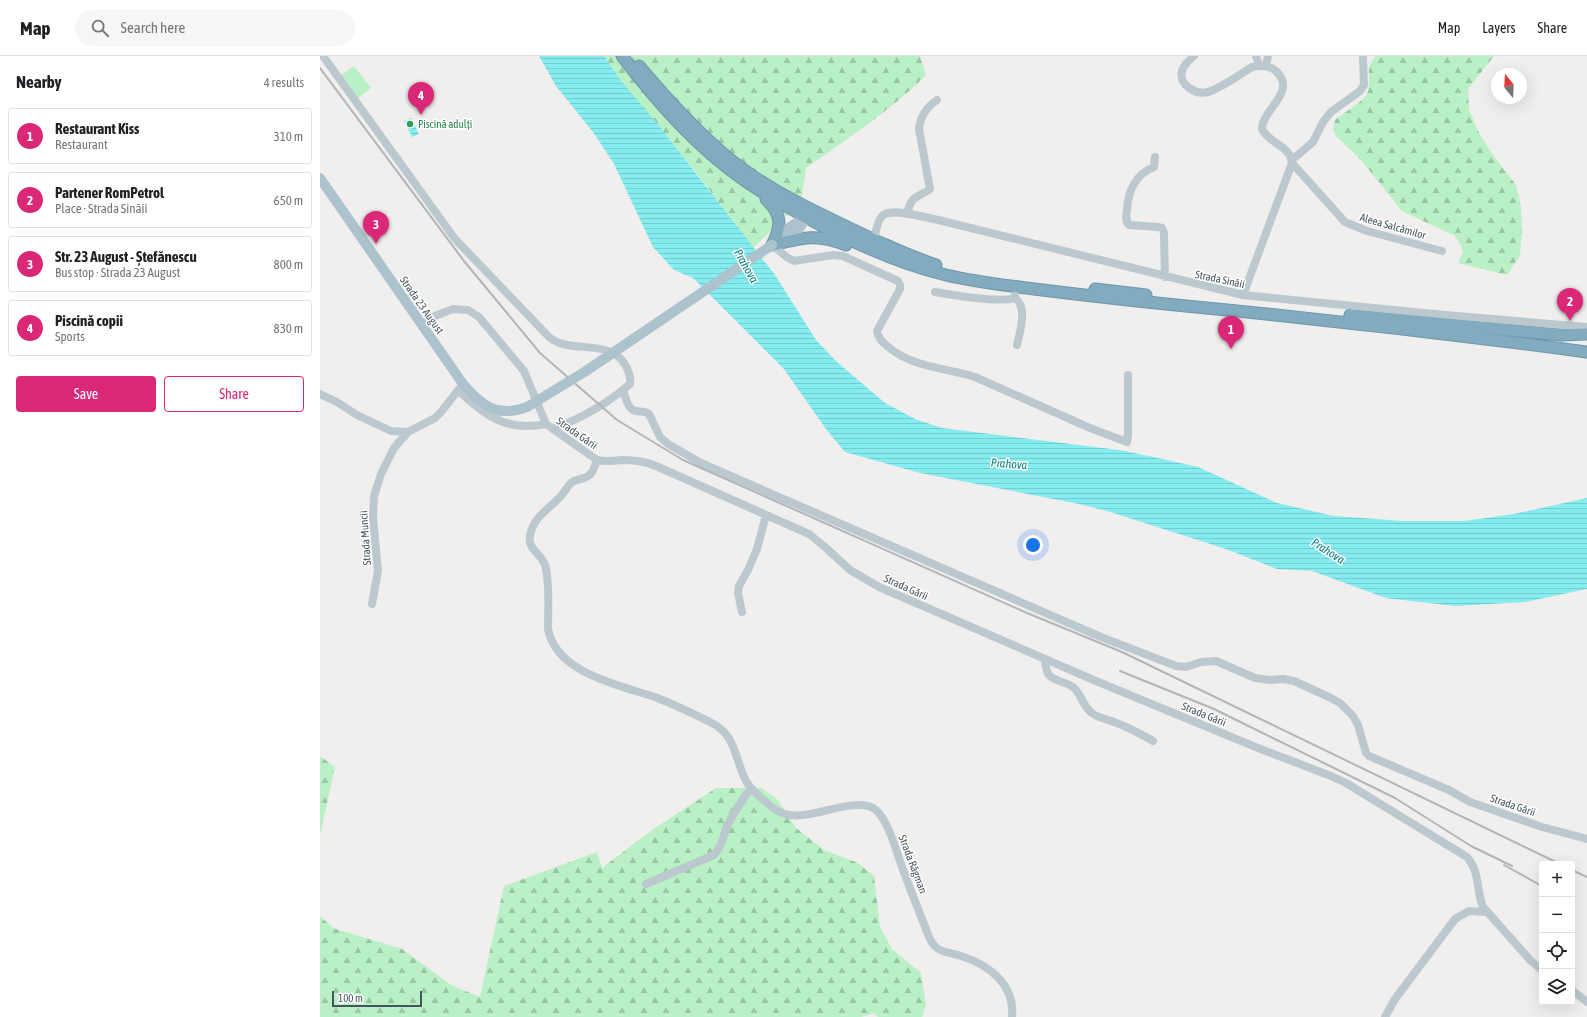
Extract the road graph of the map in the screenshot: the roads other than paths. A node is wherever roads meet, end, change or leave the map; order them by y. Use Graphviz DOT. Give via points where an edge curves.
graph roads {
  1 [pos="323,56"];
  2 [pos="622,56"];
  3 [pos="631,56"];
  4 [pos="1194,56"];
  5 [pos="1256,56"];
  6 [pos="1268,56"];
  7 [pos="1363,56"];
  8 [pos="1262,66"];
  9 [pos="937,100"];
  10 [pos="1155,157"];
  11 [pos="1292,162"];
  12 [pos="320,178"];
  13 [pos="747,182"];
  14 [pos="808,213"];
  15 [pos="907,214"];
  16 [pos="874,240"];
  17 [pos="772,245"];
  18 [pos="1442,251"];
  19 [pos="919,267"];
  20 [pos="1165,277"];
  21 [pos="935,292"];
  22 [pos="1015,292"];
  23 [pos="1243,295"];
  24 [pos="422,324"];
  25 [pos="1587,327"];
  26 [pos="1587,334"];
  27 [pos="1482,338"];
  28 [pos="1587,344"];
  29 [pos="1017,345"];
  30 [pos="1587,352"];
  31 [pos="1128,375"];
  32 [pos="461,387"];
  33 [pos="623,390"];
  34 [pos="320,394"];
  35 [pos="546,424"];
  36 [pos="553,429"];
  37 [pos="408,432"];
  38 [pos="597,460"];
  39 [pos="766,515"];
  40 [pos="372,604"];
  41 [pos="742,612"];
  42 [pos="1044,659"];
  43 [pos="1153,741"];
  44 [pos="751,788"];
  45 [pos="1587,839"];
  46 [pos="646,884"];
  47 [pos="1486,912"];
  48 [pos="1541,969"];
  49 [pos="1575,992"];
  50 [pos="1587,1002"];
  51 [pos="1012,1017"];
  52 [pos="1385,1017"];
  1 -- 33 [label="street" via="455,240 554,341 610,351 619,358 625,364 630,377 630,384"];
  2 -- 13 [label="highway" via="666,109 698,142"];
  3 -- 14 [label="highway" via="674,106 726,156"];
  4 -- 8 [label="street" via="1184,66 1182,80 1190,89 1200,93 1210,91"];
  5 -- 8 [label="street"];
  6 -- 8 [label="street"];
  7 -- 11 [label="street" via="1364,85 1360,91 1331,112 1313,142"];
  8 -- 11 [label="street, Aleea Salcâmilor" via="1276,71 1283,88 1264,120 1262,129 1268,137 1288,152"];
  9 -- 15 [label="street" via="923,114 919,129 930,189 911,201"];
  10 -- 20 [label="street" via="1154,167 1143,172 1132,188 1126,220 1129,225 1162,228"];
  11 -- 18 [label="street, Aleea Salcâmilor" via="1344,222 1367,231"];
  11 -- 23 [label="street"];
  12 -- 24 [label="main road, Strada 23 August"];
  13 -- 14 [label="highway" via="782,205"];
  13 -- 17 [label="highway" via="777,212 779,232"];
  14 -- 16 [label="highway"];
  14 -- 17 [label="main road, Strada 23 August" via="797,232"];
  14 -- 19 [label="highway" via="860,245"];
  15 -- 16 [label="street, Strada Sinăii" via="891,212 883,215"];
  15 -- 20 [label="street, Strada Sinăii"];
  16 -- 26 [label="highway" via="941,266 981,275 1164,297 1418,322 1562,336"];
  17 -- 19 [label="highway" via="801,238 825,238 891,262"];
  17 -- 31 [label="street" via="794,261 833,255 843,256 898,281 900,289 877,331 877,336 904,358 974,377 1127,442"];
  17 -- 32 [label="main road, Strada 23 August, bridge" via="586,371 527,407 512,412 495,410"];
  19 -- 22 [label="highway"];
  20 -- 23 [label="street, Strada Sinăii"];
  21 -- 22 [label="street" via="1006,299"];
  22 -- 27 [label="highway" via="1120,300"];
  22 -- 29 [label="street" via="1022,312"];
  23 -- 25 [label="street, Strada Sinăii"];
  24 -- 32 [label="main road, Strada 23 August"];
  24 -- 35 [label="street, Strada Gării" via="453,309 468,310 479,317 524,371"];
  27 -- 28 [label="highway" via="1501,337"];
  27 -- 30 [label="highway"];
  32 -- 35 [label="street" via="477,408 499,421 523,427"];
  32 -- 37 [label="street, Strada Muncii" via="435,418"];
  33 -- 36 [label="street" via="576,421"];
  33 -- 45 [label="street, Strada Gării" via="629,407 649,414 660,437 708,467 1101,637 1176,666 1216,661 1255,678 1294,681 1340,703 1358,725 1369,756 1449,790 1470,802"];
  34 -- 37 [label="street" via="391,431"];
  35 -- 36 [label="street, Strada Gării"];
  36 -- 38 [label="street, Strada Gării"];
  37 -- 40 [label="street, Strada Muncii" via="394,448 374,496 373,518 378,571"];
  38 -- 39 [label="street, Strada Gării" via="632,460 649,463"];
  38 -- 44 [label="street, Strada Răgman" via="592,472 573,482 535,522 530,533 530,545 545,565 550,636 562,654 590,676 656,698 720,728 729,736"];
  39 -- 41 [label="street" via="757,549 739,586"];
  39 -- 42 [label="street, Strada Gării" via="808,534 850,570 880,587"];
  42 -- 43 [label="street" via="1049,675 1054,680 1074,688 1092,713"];
  42 -- 47 [label="street, Strada Gării" via="1346,783 1466,857 1473,865 1480,899"];
  44 -- 46 [label="street" via="738,806 714,855"];
  44 -- 51 [label="street, Strada Răgman" via="775,810 785,814 796,816 864,805 876,811 888,831 930,940 937,948 975,961 999,977 1011,999"];
  47 -- 48 [label="street"];
  47 -- 52 [label="street" via="1469,911 1455,919 1395,999"];
  49 -- 50 [label="street"];
}
